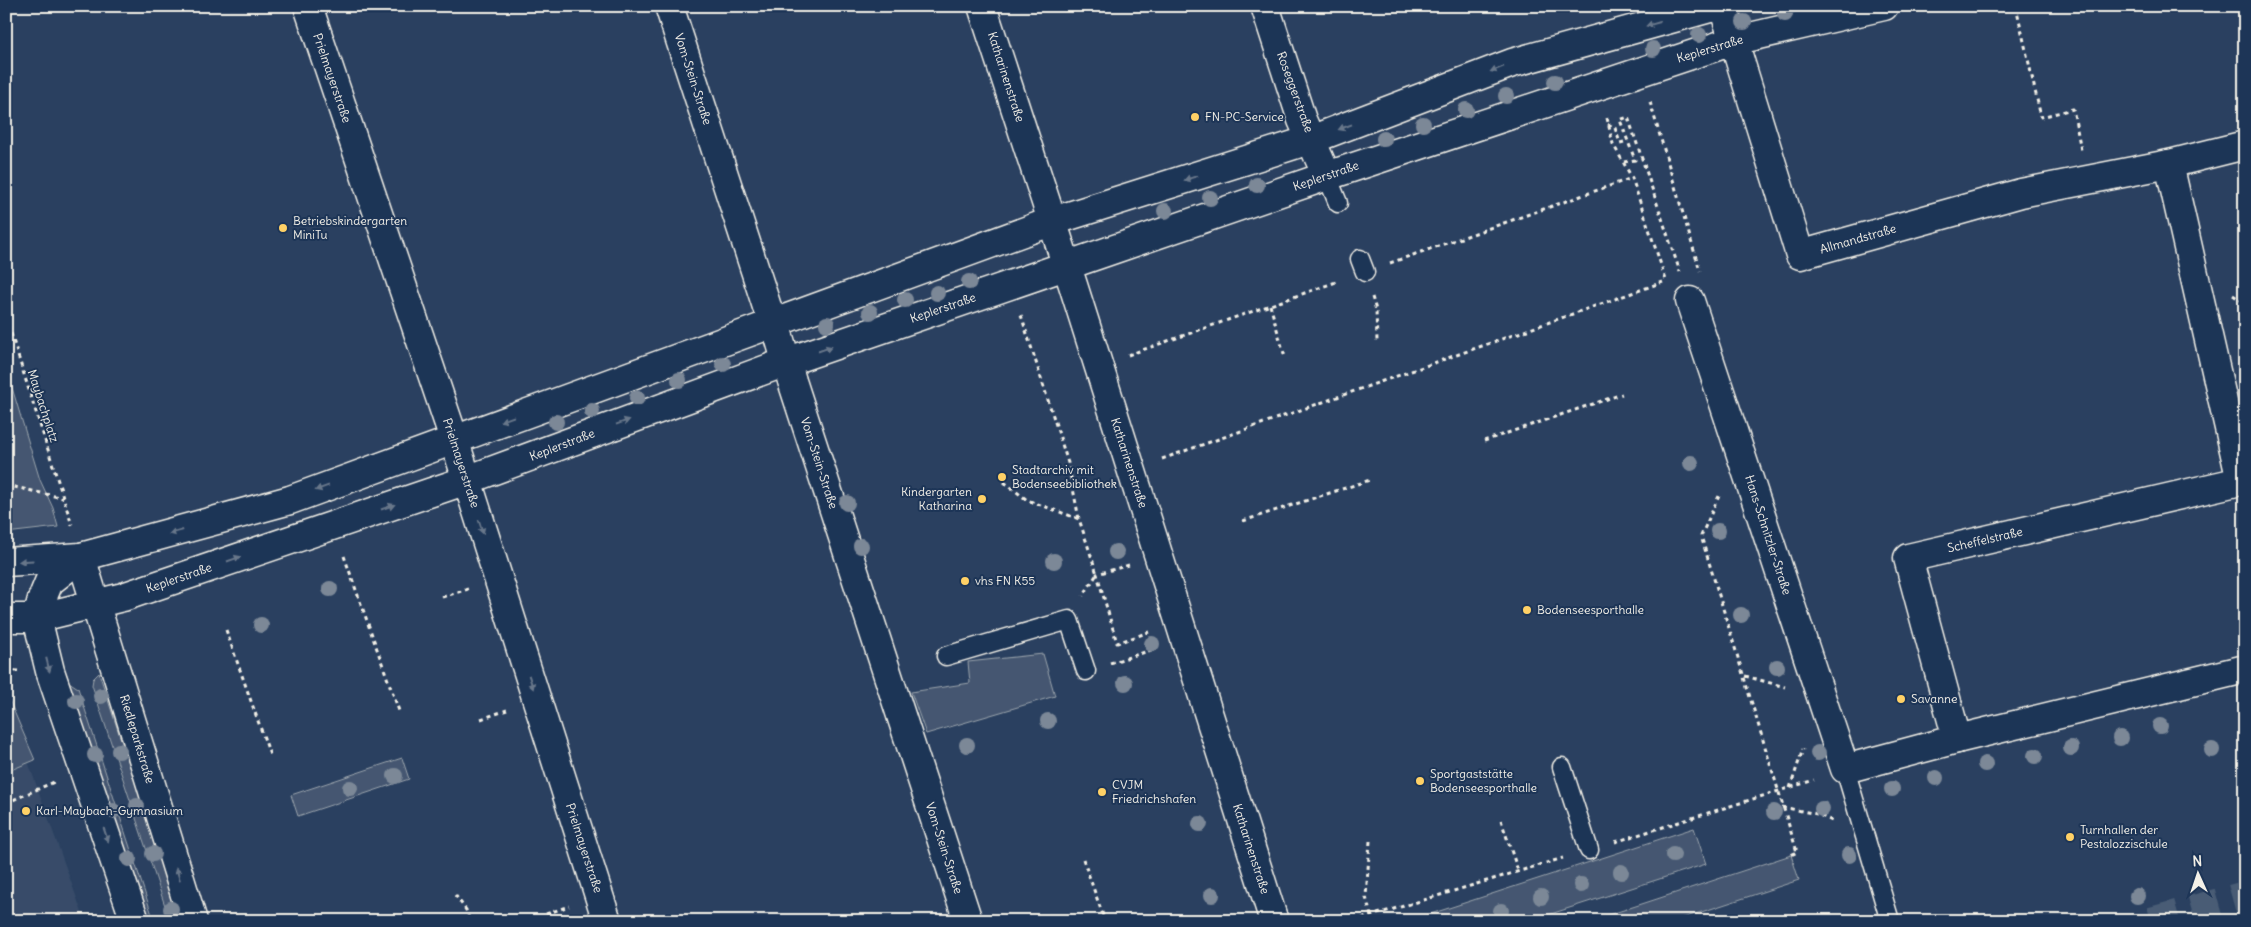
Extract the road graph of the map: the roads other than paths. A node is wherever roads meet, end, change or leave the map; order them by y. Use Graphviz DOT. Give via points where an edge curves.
graph roads {
  1 [pos="308,6"];
  2 [pos="669,6"];
  3 [pos="982,6"];
  4 [pos="1265,6"];
  5 [pos="1717,6"];
  6 [pos="1723,6"];
  7 [pos="1884,6"];
  8 [pos="1733,41"];
  9 [pos="1312,139"];
  10 [pos="2245,145"];
  11 [pos="2169,164"];
  12 [pos="1327,176"];
  13 [pos="1338,203"];
  14 [pos="1053,221"];
  15 [pos="1066,265"];
  16 [pos="1679,294"];
  17 [pos="775,323"];
  18 [pos="786,362"];
  19 [pos="454,439"];
  20 [pos="467,480"];
  21 [pos="2243,480"];
  22 [pos="81,556"];
  23 [pos="6,562"];
  24 [pos="96,604"];
  25 [pos="6,618"];
  26 [pos="37,618"];
  27 [pos="946,656"];
  28 [pos="2245,669"];
  29 [pos="1086,671"];
  30 [pos="1957,739"];
  31 [pos="1562,767"];
  32 [pos="1846,769"];
  33 [pos="1589,850"];
  34 [pos="135,921"];
  35 [pos="193,921"];
  36 [pos="607,921"];
  37 [pos="968,921"];
  38 [pos="1274,921"];
  39 [pos="1890,921"];
  1 -- 19 [label="street, Prielmayerstraße"];
  2 -- 17 [label="street, Vom-Stein-Straße" via="767,307"];
  3 -- 14 [label="street, Katharinenstraße"];
  4 -- 9 [label="street, Roseggerstraße" via="1302,120"];
  5 -- 9 [label="street, one-way" via="1512,63"];
  6 -- 8 [label="street, Allmandstraße"];
  7 -- 8 [label="street, Keplerstraße"];
  8 -- 11 [label="street, Allmandstraße" via="1800,255 2021,193"];
  8 -- 12 [label="street, Keplerstraße"];
  9 -- 12 [label="street, Roseggerstraße"];
  9 -- 14 [label="street, one-way"];
  10 -- 11 [label="street, Allmandstraße"];
  11 -- 21 [label="street"];
  12 -- 13 [label="lane"];
  12 -- 15 [label="street, Keplerstraße"];
  14 -- 15 [label="street, Katharinenstraße"];
  14 -- 17 [label="street"];
  18 -- 15 [label="street, Keplerstraße, one-way"];
  15 -- 38 [label="street, Katharinenstraße"];
  16 -- 32 [label="street, Hans-Schnitzler-Straße" via="1741,450"];
  17 -- 18 [label="street, Vom-Stein-Straße"];
  17 -- 19 [label="street, one-way"];
  20 -- 18 [label="street, Keplerstraße, one-way"];
  18 -- 37 [label="street, Vom-Stein-Straße"];
  19 -- 20 [label="street, Prielmayerstraße"];
  19 -- 22 [label="street, one-way" via="290,500"];
  24 -- 20 [label="street, Keplerstraße, one-way"];
  20 -- 36 [label="street, Prielmayerstraße, one-way"];
  21 -- 30 [label="street, Scheffelstraße" via="1908,558"];
  22 -- 23 [label="street, one-way"];
  22 -- 24 [label="street, Riedleparkstraße"];
  22 -- 26 [label="street" via="50,582"];
  24 -- 26 [label="street, Keplerstraße"];
  35 -- 24 [label="street, Riedleparkstraße, one-way"];
  25 -- 26 [label="street, Keplerstraße"];
  26 -- 34 [label="street, one-way" via="50,672"];
  27 -- 29 [label="lane" via="1069,620"];
  28 -- 30 [label="street"];
  30 -- 32 [label="street"];
  31 -- 33 [label="lane"];
  32 -- 39 [label="lane"];
}
